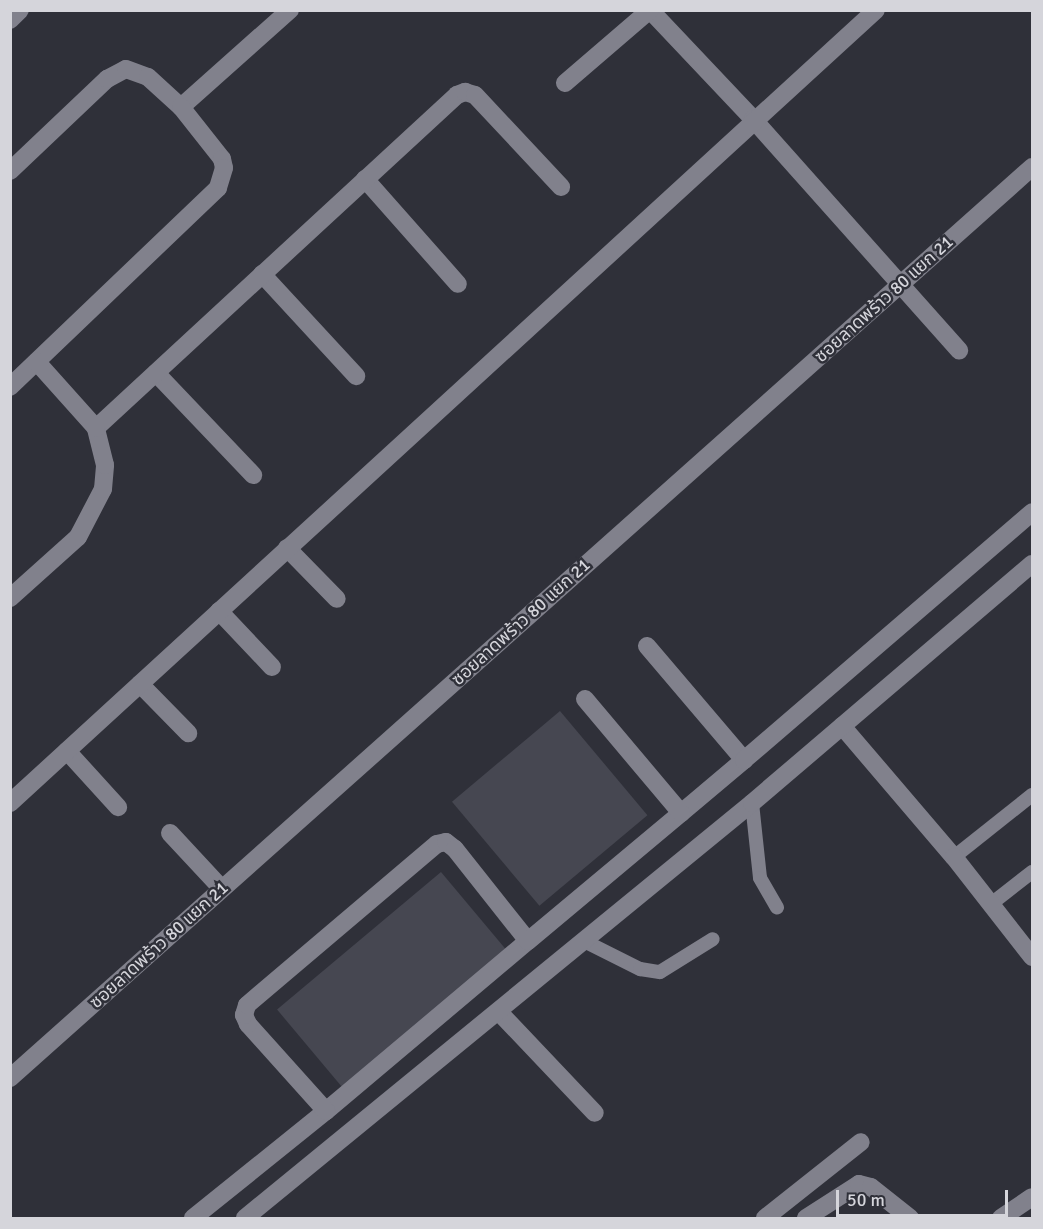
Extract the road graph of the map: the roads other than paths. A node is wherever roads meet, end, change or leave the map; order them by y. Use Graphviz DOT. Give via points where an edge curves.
graph roads {
  1 [pos="21,10"];
  2 [pos="290,10"];
  3 [pos="650,10"];
  4 [pos="876,10"];
  5 [pos="10,20"];
  6 [pos="565,83"];
  7 [pos="181,107"];
  8 [pos="753,119"];
  9 [pos="1032,166"];
  10 [pos="10,171"];
  11 [pos="365,179"];
  12 [pos="561,187"];
  13 [pos="262,274"];
  14 [pos="458,284"];
  15 [pos="900,284"];
  16 [pos="959,350"];
  17 [pos="37,362"];
  18 [pos="156,373"];
  19 [pos="356,376"];
  20 [pos="10,387"];
  21 [pos="96,428"];
  22 [pos="253,475"];
  23 [pos="1032,512"];
  24 [pos="287,548"];
  25 [pos="1032,564"];
  26 [pos="10,598"];
  27 [pos="337,599"];
  28 [pos="219,611"];
  29 [pos="646,646"];
  30 [pos="272,667"];
  31 [pos="140,684"];
  32 [pos="585,699"];
  33 [pos="842,726"];
  34 [pos="188,733"];
  35 [pos="67,751"];
  36 [pos="744,760"];
  37 [pos="1032,795"];
  38 [pos="10,803"];
  39 [pos="752,803"];
  40 [pos="118,807"];
  41 [pos="681,813"];
  42 [pos="170,833"];
  43 [pos="954,857"];
  44 [pos="1032,872"];
  45 [pos="222,889"];
  46 [pos="992,904"];
  47 [pos="777,908"];
  48 [pos="713,939"];
  49 [pos="528,941"];
  50 [pos="584,942"];
  51 [pos="1031,952"];
  52 [pos="499,1012"];
  53 [pos="10,1078"];
  54 [pos="326,1111"];
  55 [pos="595,1113"];
  56 [pos="861,1142"];
  57 [pos="1032,1197"];
  58 [pos="193,1218"];
  59 [pos="245,1218"];
  60 [pos="765,1218"];
  61 [pos="806,1218"];
  62 [pos="910,1218"];
  63 [pos="1001,1218"];
  1 -- 5 [label="street"];
  2 -- 7 [label="street"];
  3 -- 6 [label="street"];
  3 -- 8 [label="street"];
  4 -- 8 [label="street"];
  7 -- 10 [label="street" via="148,77 135,70 117,72"];
  7 -- 17 [label="street" via="222,159 224,177 218,188"];
  8 -- 15 [label="street"];
  8 -- 24 [label="street"];
  9 -- 15 [label="street, ซอยลาดพร้าว 80 แยก 21"];
  11 -- 12 [label="street" via="465,92 484,103"];
  11 -- 13 [label="street"];
  11 -- 14 [label="street"];
  13 -- 18 [label="street"];
  13 -- 19 [label="street"];
  15 -- 16 [label="street"];
  15 -- 45 [label="street, ซอยลาดพร้าว 80 แยก 21"];
  17 -- 20 [label="street"];
  17 -- 21 [label="street"];
  18 -- 21 [label="street"];
  18 -- 22 [label="street"];
  21 -- 26 [label="street" via="105,465 103,489 93,514 78,537"];
  23 -- 36 [label="street"];
  24 -- 27 [label="street"];
  24 -- 28 [label="street"];
  25 -- 33 [label="street"];
  28 -- 30 [label="street"];
  28 -- 31 [label="street"];
  29 -- 36 [label="street"];
  31 -- 34 [label="street"];
  31 -- 35 [label="street"];
  32 -- 41 [label="street"];
  33 -- 39 [label="street"];
  33 -- 43 [label="street"];
  35 -- 38 [label="street"];
  35 -- 40 [label="street"];
  36 -- 41 [label="street"];
  37 -- 43 [label="lane"];
  39 -- 47 [label="lane" via="760,878"];
  39 -- 50 [label="street"];
  41 -- 49 [label="street"];
  42 -- 45 [label="street"];
  43 -- 46 [label="street"];
  44 -- 46 [label="lane"];
  45 -- 53 [label="street, ซอยลาดพร้าว 80 แยก 21"];
  46 -- 51 [label="street"];
  48 -- 50 [label="lane" via="660,972 640,969"];
  49 -- 54 [label="street"];
  49 -- 54 [label="street" via="446,842 437,844 247,1005 244,1014 248,1024"];
  50 -- 52 [label="street"];
  52 -- 55 [label="street"];
  52 -- 59 [label="street"];
  54 -- 58 [label="street"];
  56 -- 60 [label="street"];
  57 -- 63 [label="street"];
  61 -- 62 [label="street" via="859,1184 872,1187"];
}
